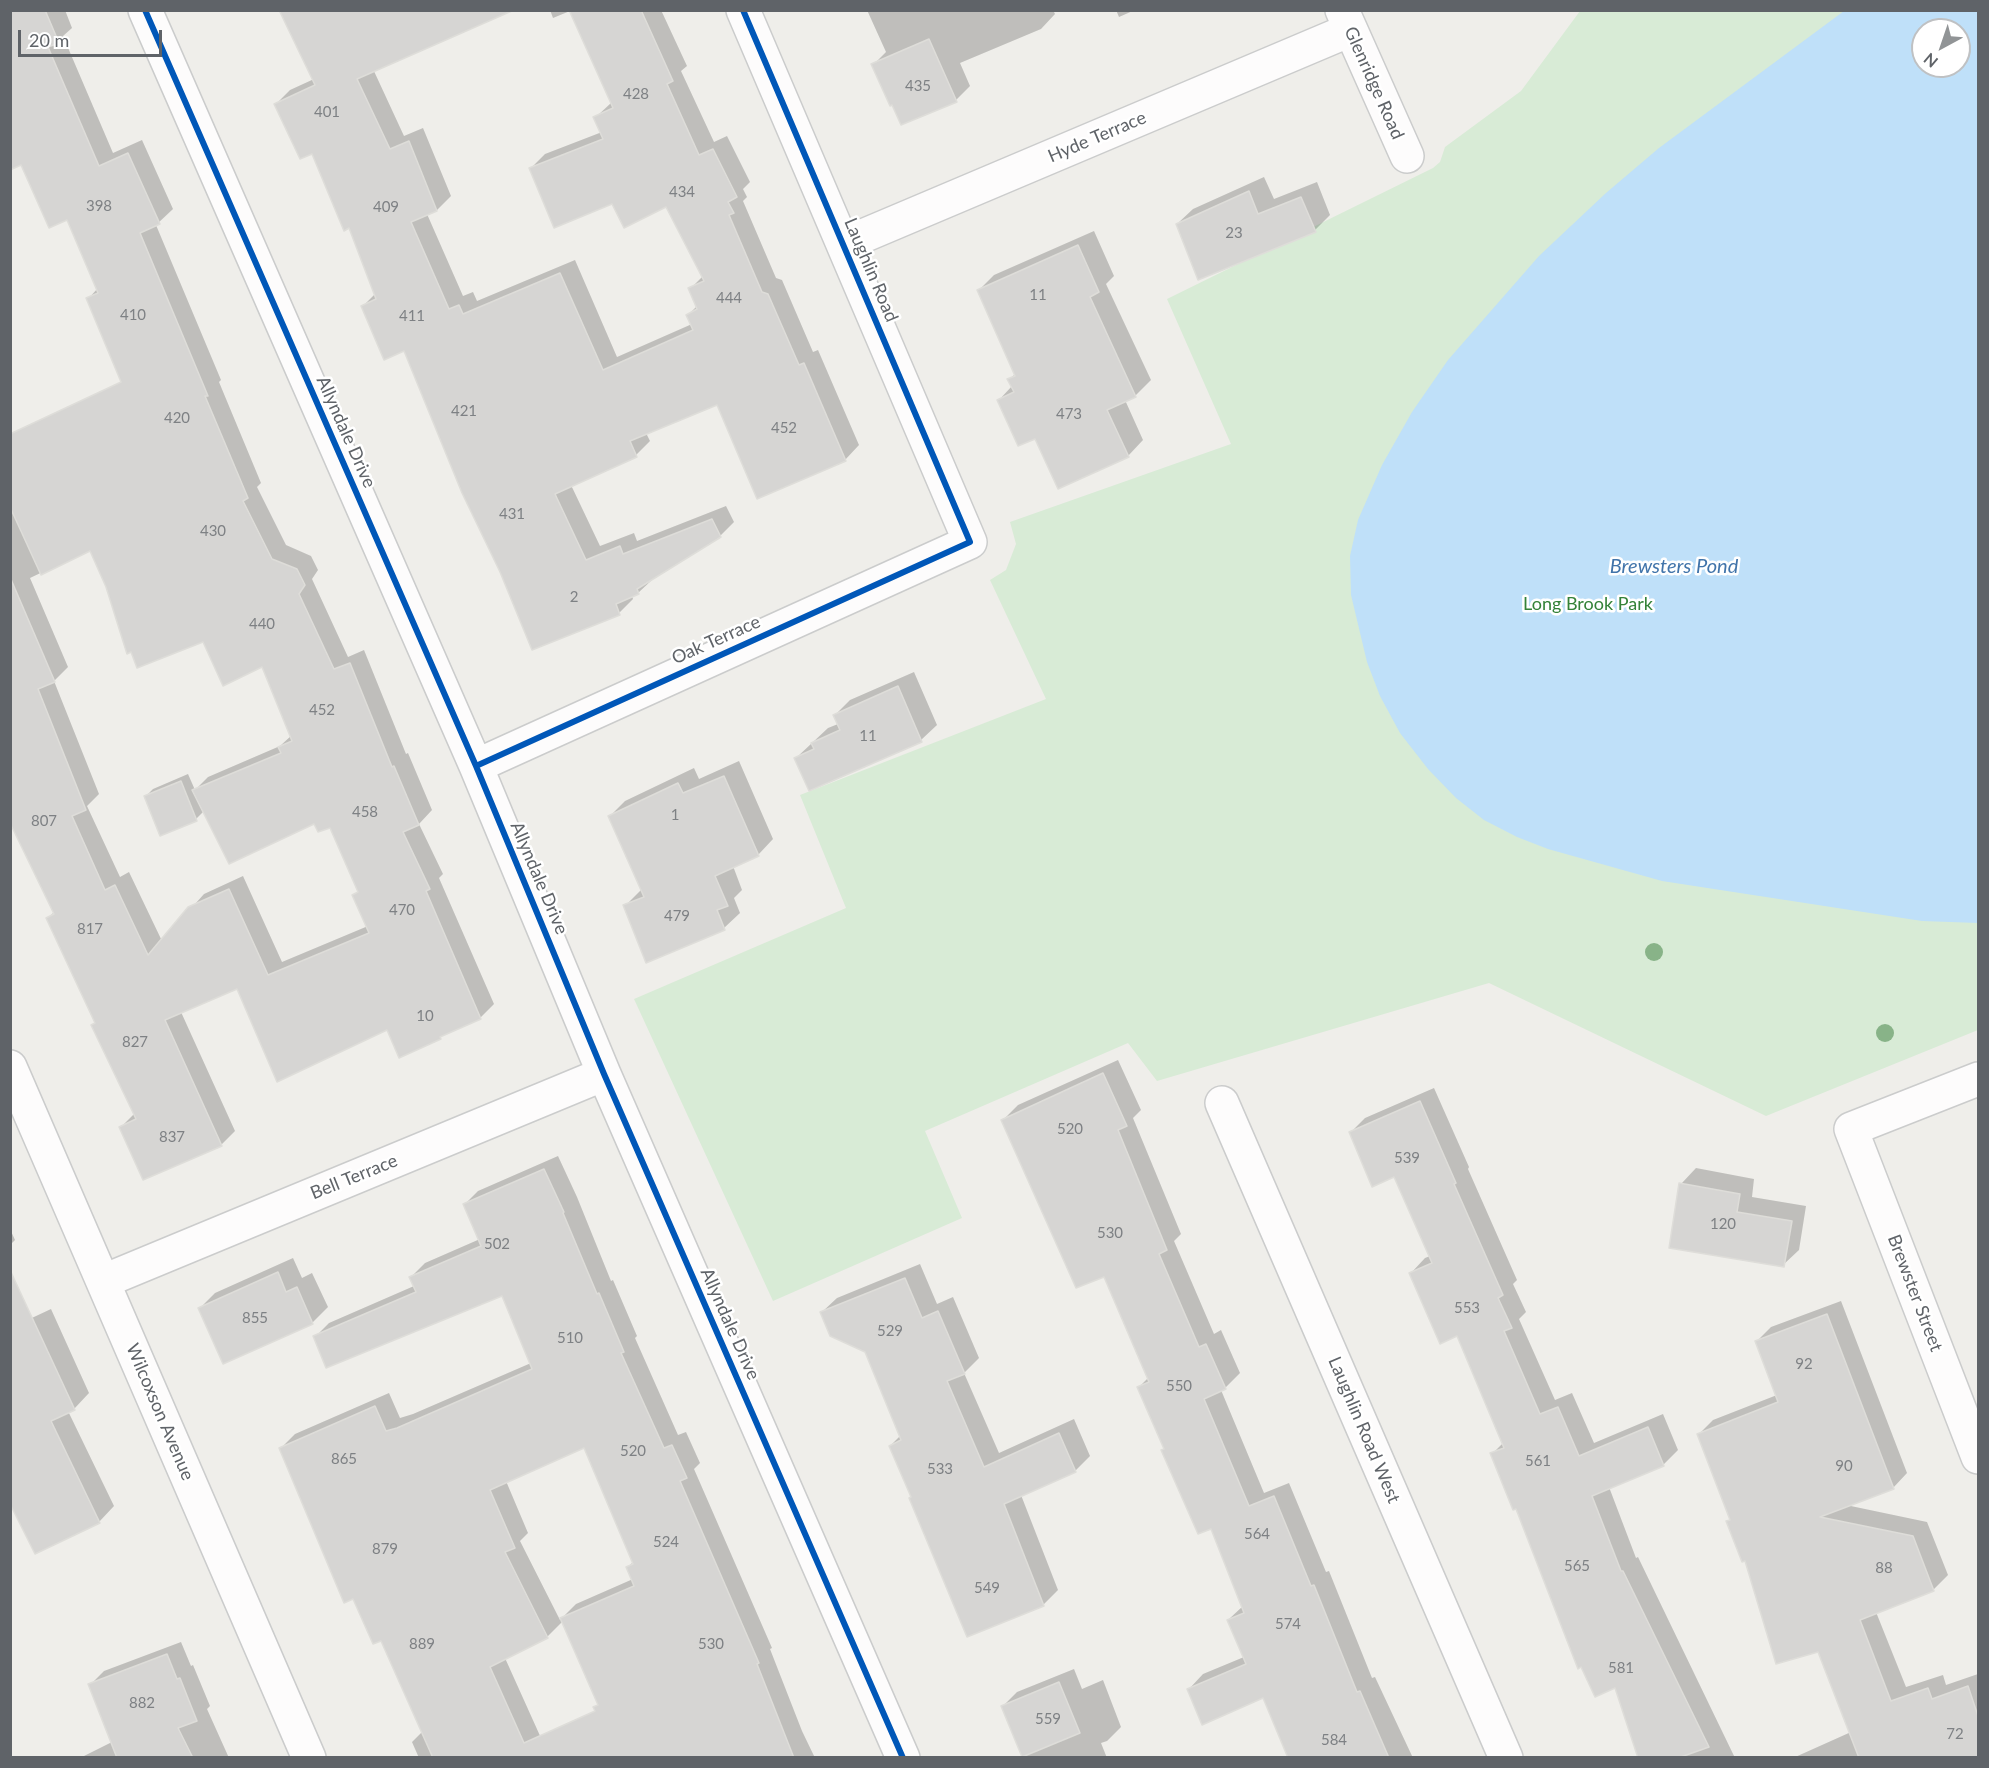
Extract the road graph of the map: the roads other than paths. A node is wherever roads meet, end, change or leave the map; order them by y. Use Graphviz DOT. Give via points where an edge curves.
graph roads {
  1 [pos="145,10"];
  2 [pos="743,10"];
  3 [pos="1346,20"];
  4 [pos="1407,156"];
  5 [pos="844,244"];
  6 [pos="970,542"];
  7 [pos="476,766"];
  8 [pos="10,1067"];
  9 [pos="604,1074"];
  10 [pos="1978,1079"];
  11 [pos="1222,1103"];
  12 [pos="104,1281"];
  13 [pos="1978,1457"];
  14 [pos="309,1758"];
  15 [pos="903,1758"];
  16 [pos="1506,1758"];
  1 -- 7 [label="street, Allyndale Drive"];
  2 -- 5 [label="street, Laughlin Road"];
  3 -- 4 [label="street, Glenridge Road"];
  3 -- 5 [label="street, Hyde Terrace"];
  5 -- 6 [label="street, Laughlin Road"];
  6 -- 7 [label="street, Oak Terrace"];
  7 -- 9 [label="street, Allyndale Drive"];
  8 -- 12 [label="street, Wilcoxson Avenue"];
  9 -- 12 [label="street, Bell Terrace"];
  9 -- 15 [label="street, Allyndale Drive"];
  10 -- 13 [label="street, Brewster Street" via="1851,1129"];
  11 -- 16 [label="street, Laughlin Road West"];
  12 -- 14 [label="street, Wilcoxson Avenue"];
}
